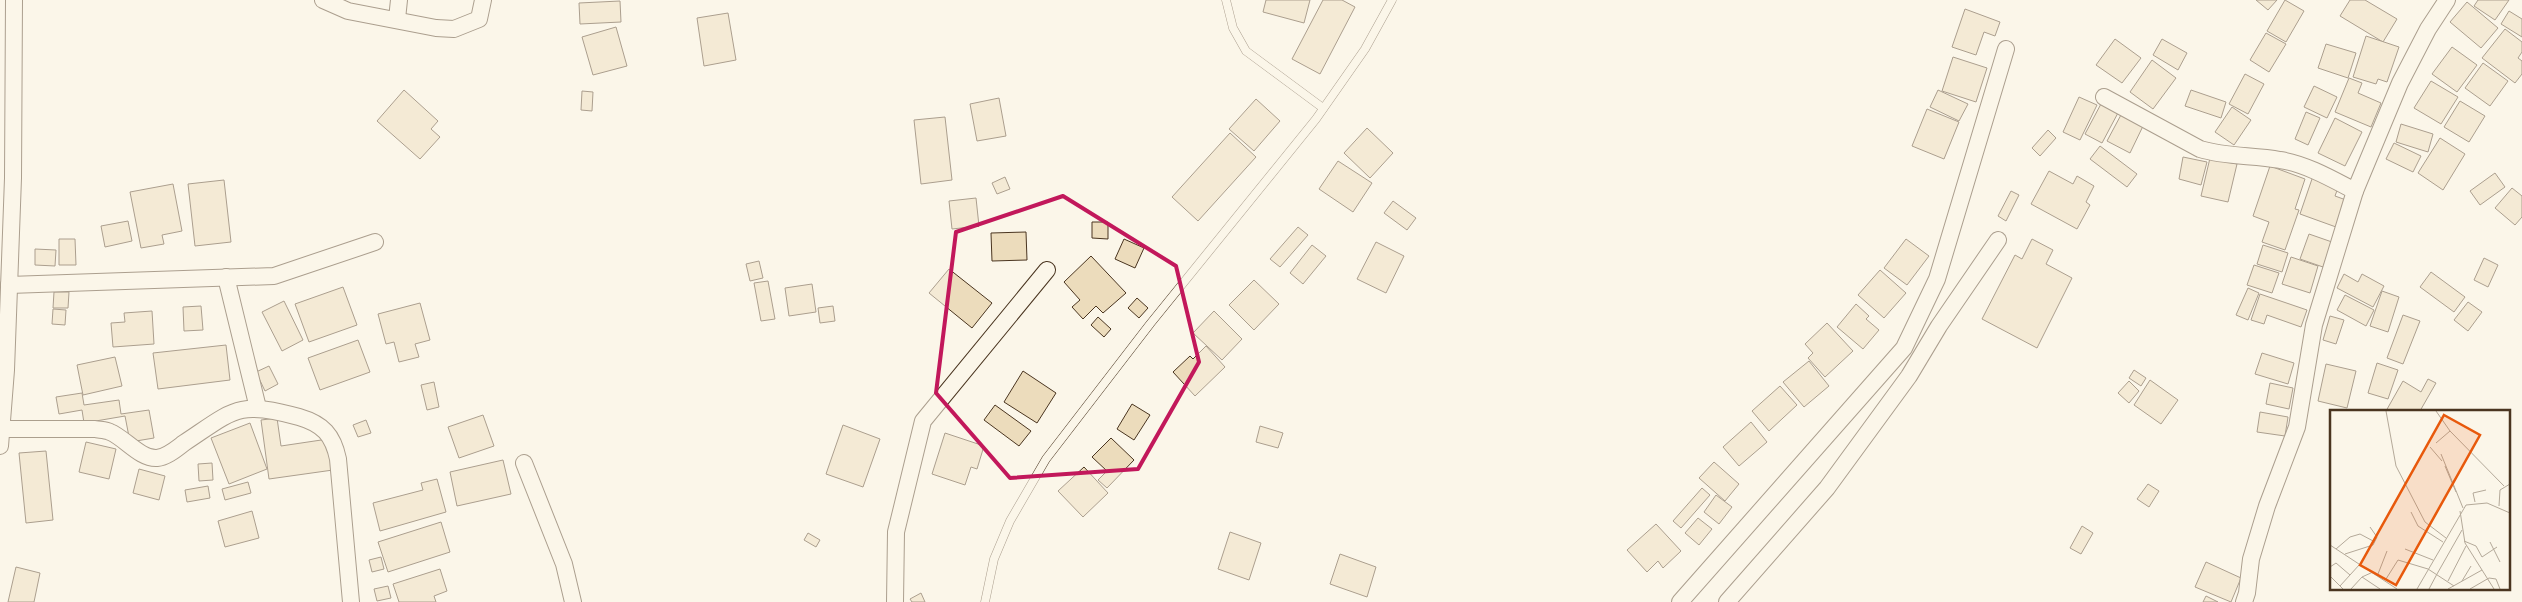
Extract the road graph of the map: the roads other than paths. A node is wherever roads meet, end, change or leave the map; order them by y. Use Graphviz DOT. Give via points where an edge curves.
graph roads {
  1 [pos="14,0"];
  2 [pos="323,0"];
  3 [pos="398,0"];
  4 [pos="483,0"];
  5 [pos="1226,0"];
  6 [pos="1392,0"];
  7 [pos="2447,0"];
  8 [pos="397,20"];
  9 [pos="2006,49"];
  10 [pos="2104,97"];
  11 [pos="1324,108"];
  12 [pos="2355,191"];
  13 [pos="6,210"];
  14 [pos="1998,240"];
  15 [pos="375,242"];
  16 [pos="1047,270"];
  17 [pos="226,277"];
  18 [pos="9,284"];
  19 [pos="258,408"];
  20 [pos="2,429"];
  21 [pos="0,446"];
  22 [pos="524,462"];
  23 [pos="350,602"];
  24 [pos="573,602"];
  25 [pos="895,602"];
  26 [pos="985,602"];
  27 [pos="1680,602"];
  28 [pos="1727,602"];
  29 [pos="2244,602"];
  1 -- 13 [label="street"];
  2 -- 8 [label="street" via="348,11"];
  3 -- 8 [label="street"];
  4 -- 8 [label="street" via="479,19 454,29"];
  5 -- 11 [label="lane" via="1233,28 1246,51"];
  6 -- 11 [label="lane" via="1365,49"];
  7 -- 12 [label="street" via="2400,83"];
  9 -- 27 [label="street" via="1937,279 1904,348"];
  10 -- 12 [label="street" via="2200,149 2281,160 2321,174"];
  11 -- 26 [label="lane" via="1046,459 1010,520 994,559"];
  12 -- 29 [label="street" via="2314,325 2297,427 2256,541"];
  13 -- 18 [label="street"];
  14 -- 28 [label="street" via="1909,376 1827,488"];
  15 -- 17 [label="street" via="274,276"];
  16 -- 25 [label="street" via="923,421 896,532"];
  17 -- 18 [label="street"];
  17 -- 19 [label="street"];
  18 -- 20 [label="street"];
  19 -- 20 [label="street" via="232,412 168,454 156,458 142,454 103,430"];
  19 -- 23 [label="street" via="310,421 334,441"];
  20 -- 21 [label="street"];
  22 -- 24 [label="street" via="564,564"];
}
